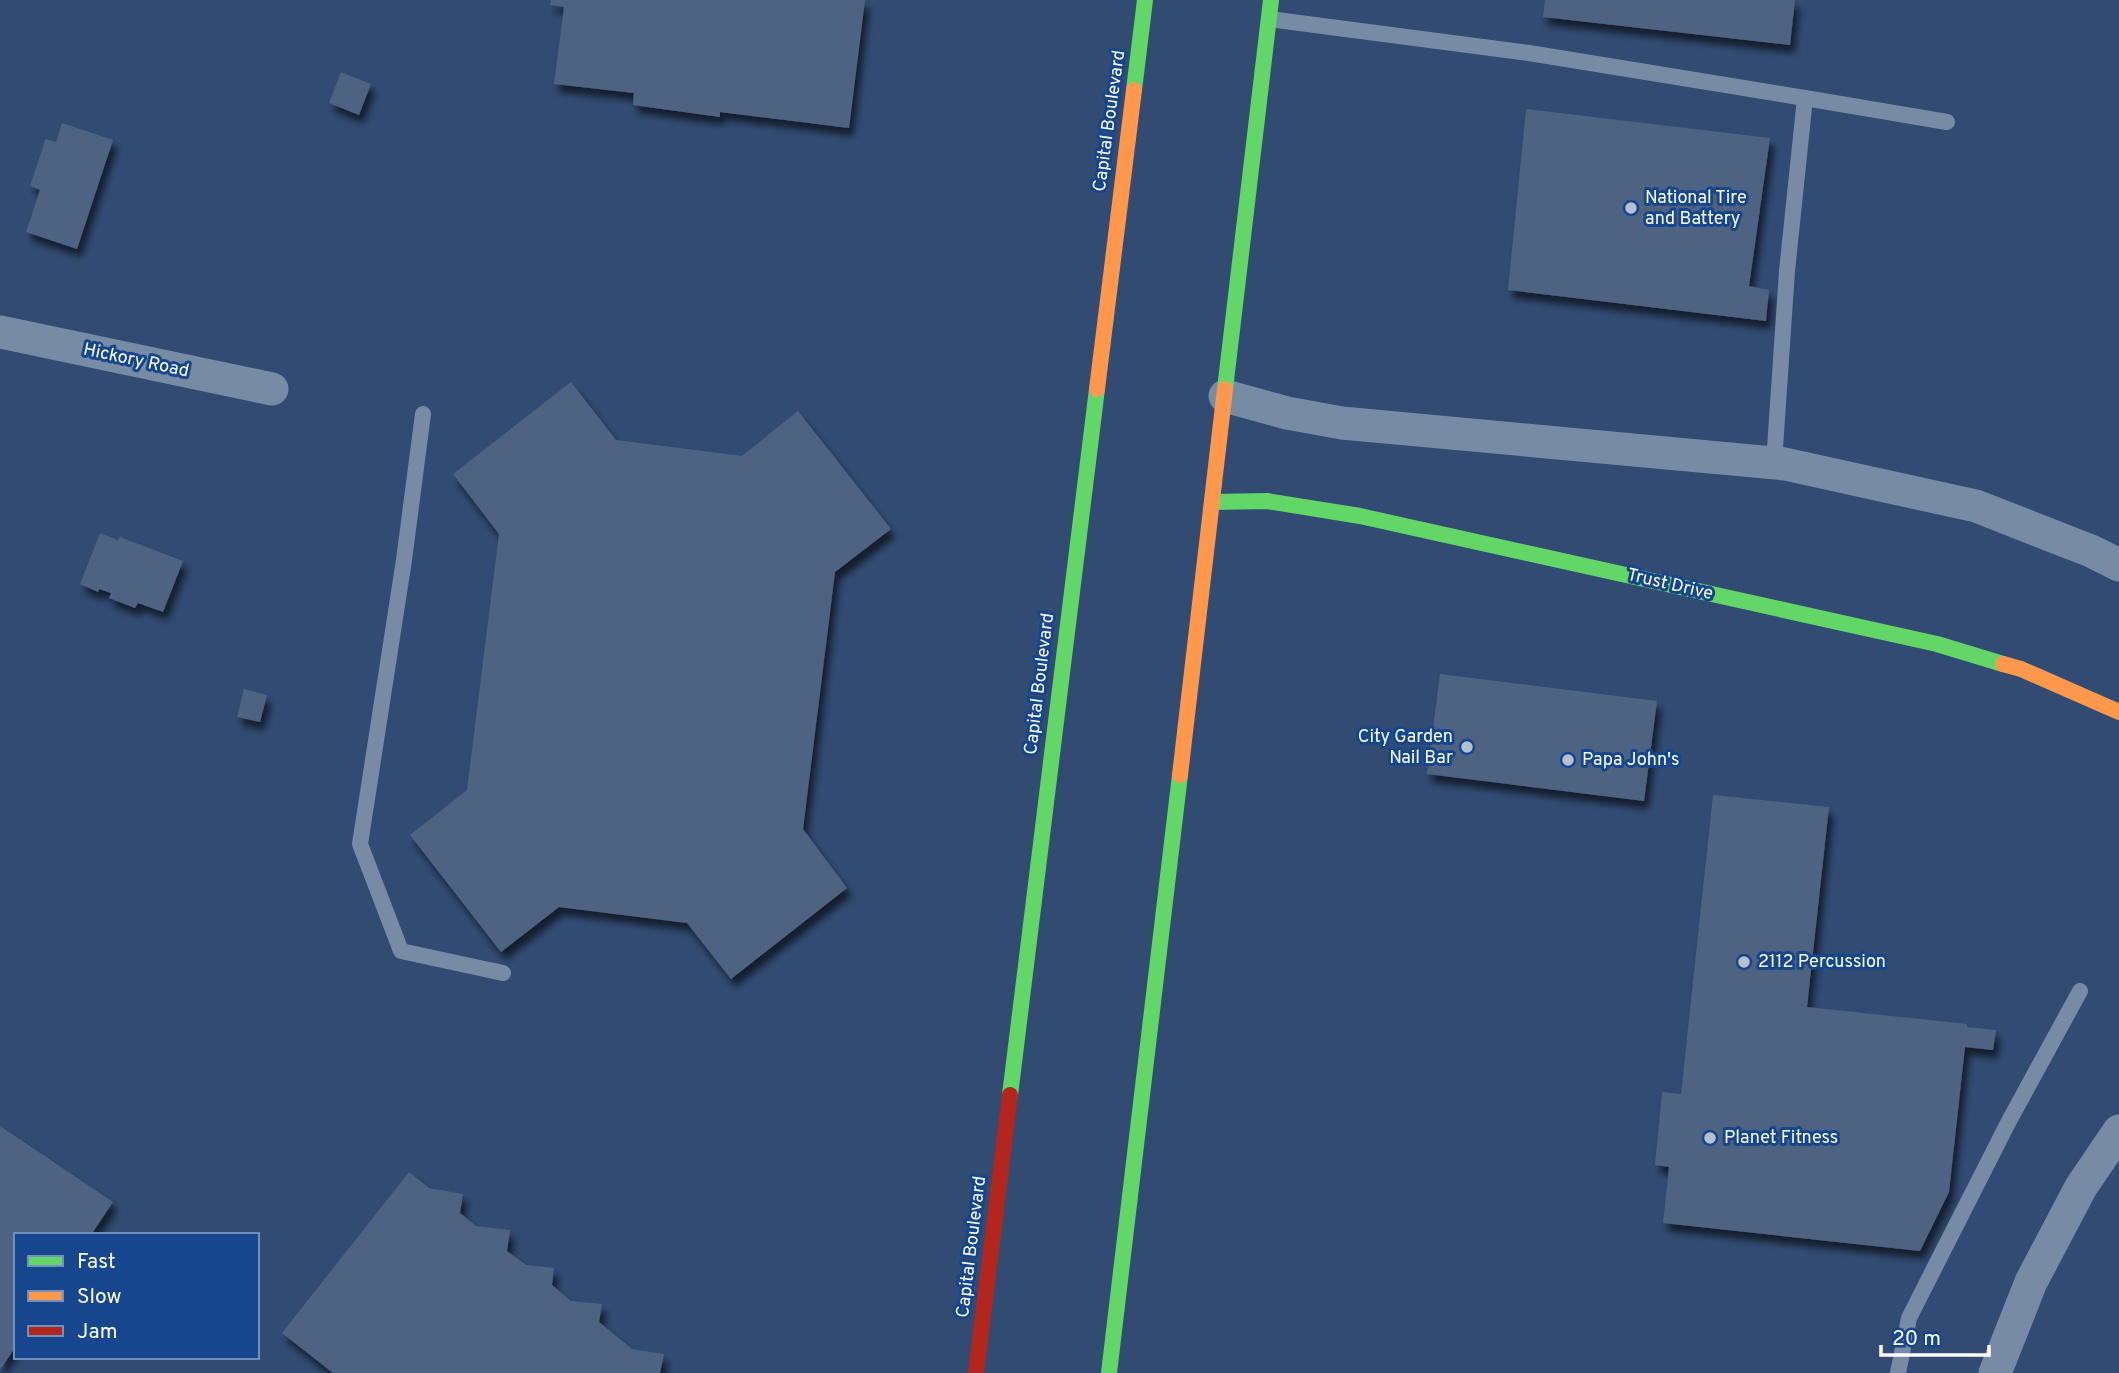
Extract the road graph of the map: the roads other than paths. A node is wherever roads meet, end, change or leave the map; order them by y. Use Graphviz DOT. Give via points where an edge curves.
graph roads {
  1 [pos="1145,0"];
  2 [pos="1271,0"];
  3 [pos="1269,19"];
  4 [pos="1805,98"];
  5 [pos="1947,122"];
  6 [pos="0,332"];
  7 [pos="272,389"];
  8 [pos="1224,396"];
  9 [pos="423,414"];
  10 [pos="1774,463"];
  11 [pos="1212,502"];
  12 [pos="2119,565"];
  13 [pos="2119,712"];
  14 [pos="503,973"];
  15 [pos="2080,991"];
  16 [pos="2119,1131"];
  17 [pos="976,1373"];
  18 [pos="1109,1373"];
  19 [pos="1898,1373"];
  20 [pos="1995,1373"];
  1 -- 17 [label="main road, Capital Boulevard"];
  2 -- 3 [label="main road"];
  3 -- 4 [label="lane" via="1529,53"];
  3 -- 8 [label="main road"];
  4 -- 5 [label="lane"];
  4 -- 10 [label="lane"];
  6 -- 7 [label="street, Hickory Road"];
  8 -- 10 [label="street" via="1342,423"];
  8 -- 11 [label="main road"];
  9 -- 14 [label="lane" via="360,844 401,951"];
  10 -- 12 [label="street" via="1976,506"];
  11 -- 13 [label="main road, Trust Drive" via="1267,501 1360,516 1937,644 2021,669"];
  11 -- 18 [label="main road"];
  15 -- 19 [label="lane" via="1909,1318"];
  16 -- 20 [label="street" via="2081,1187 2031,1282"];
}
